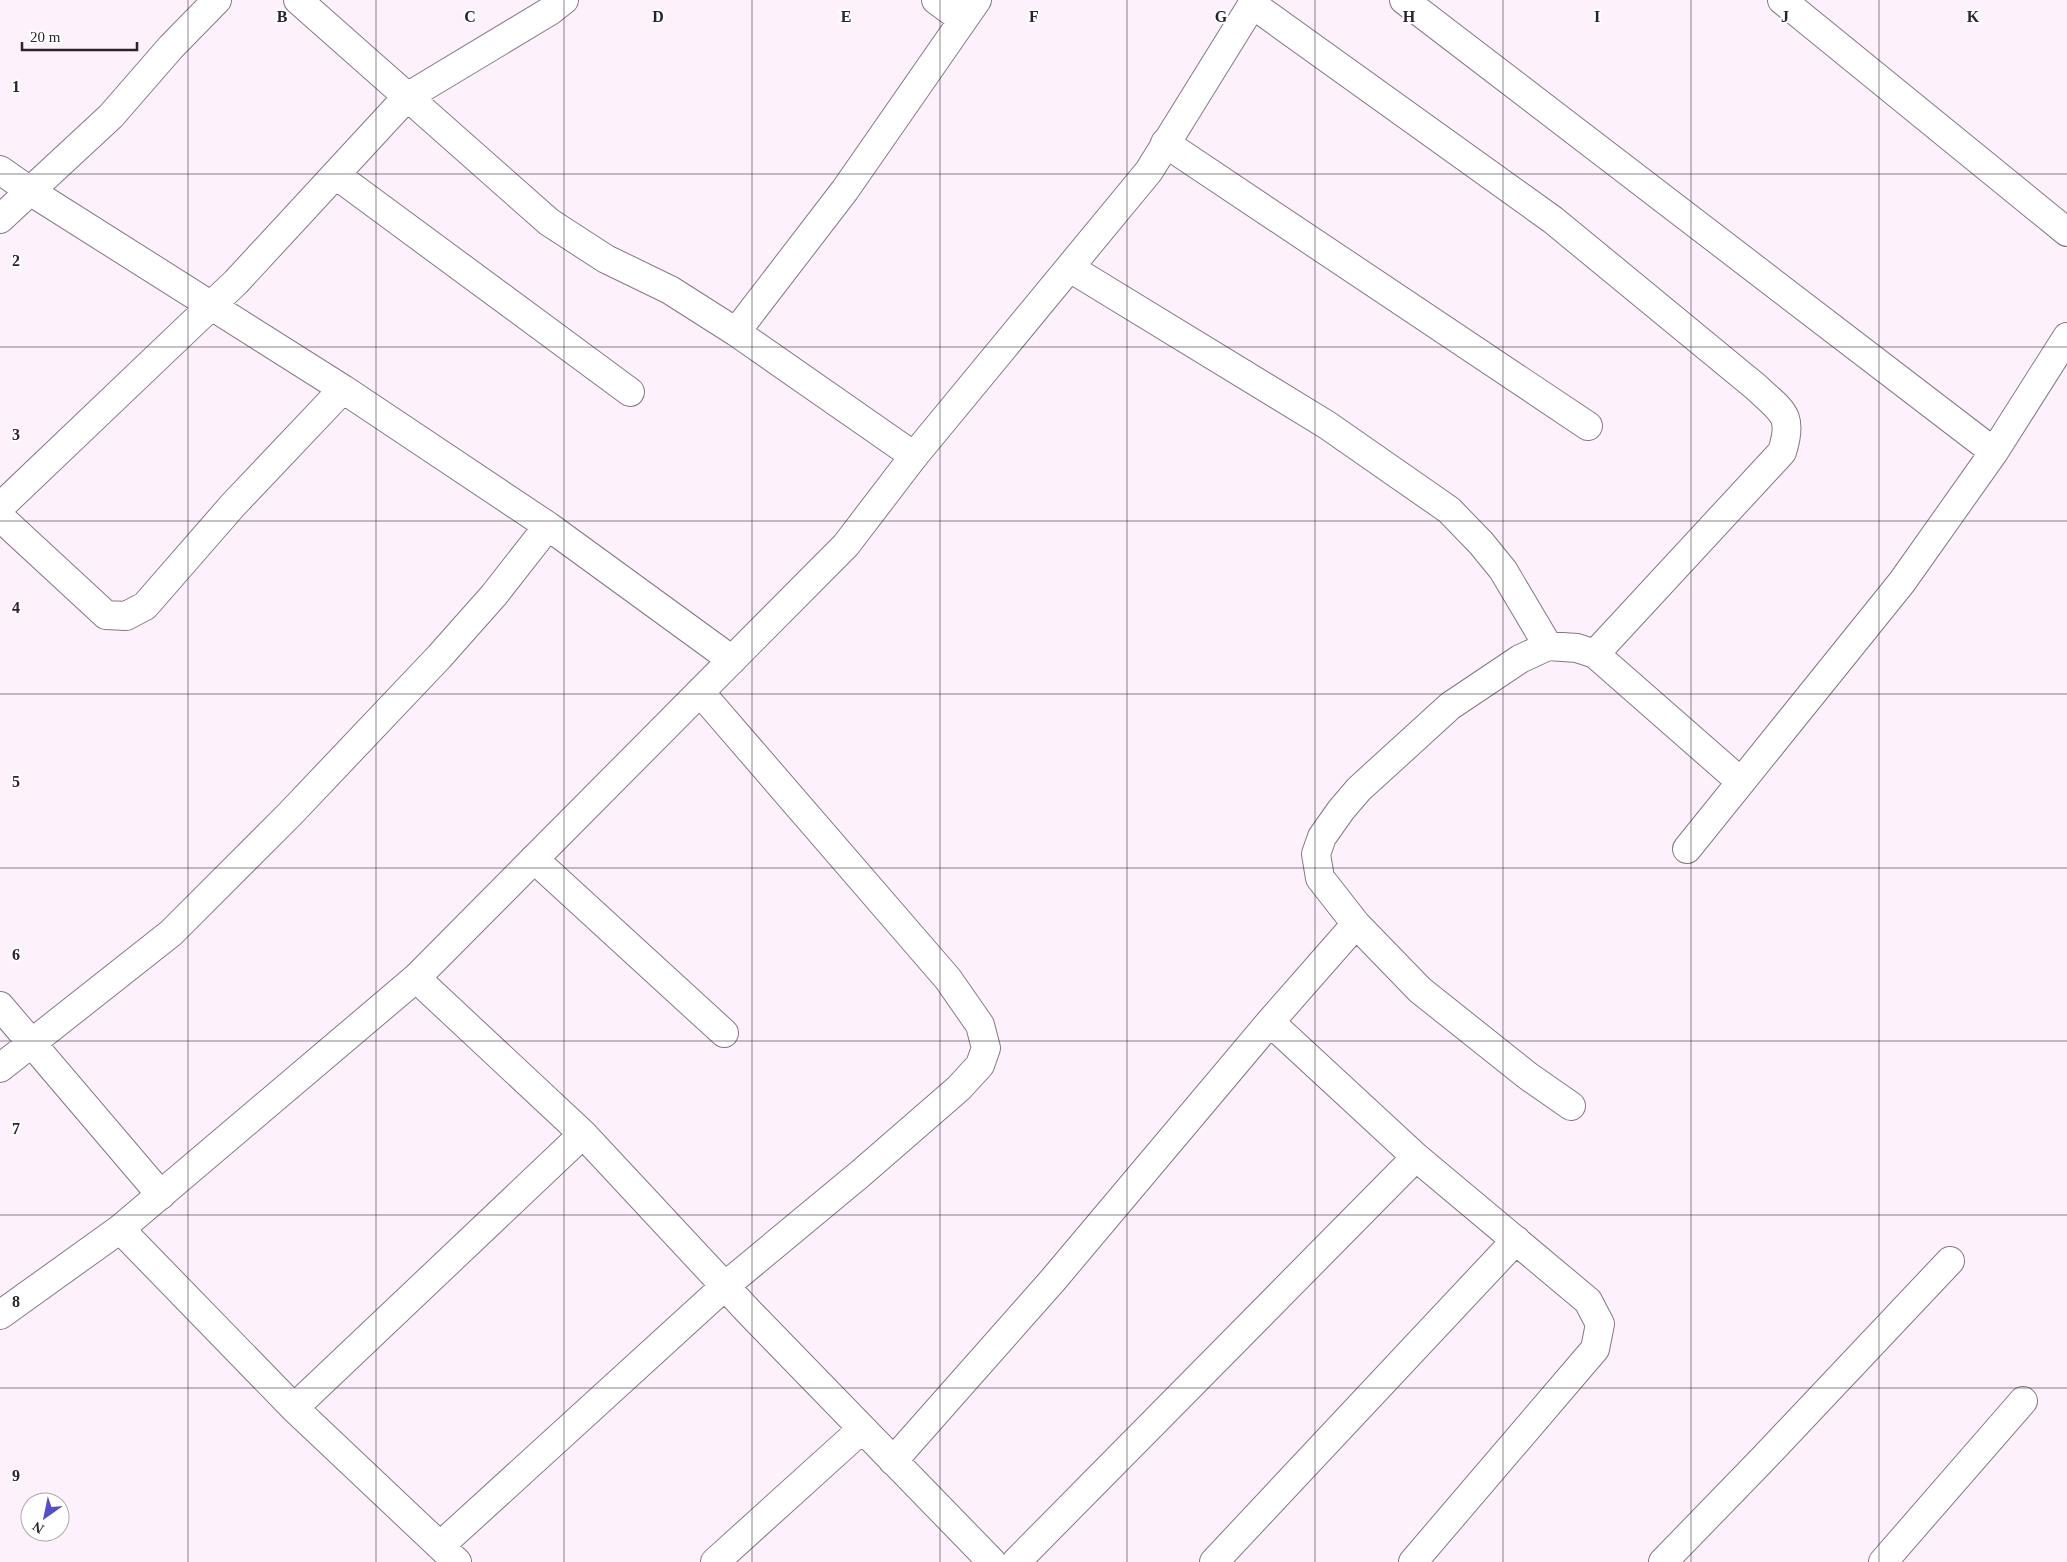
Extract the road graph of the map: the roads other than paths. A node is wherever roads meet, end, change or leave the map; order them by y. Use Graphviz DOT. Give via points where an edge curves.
graph roads {
  1 [pos="217,0"];
  2 [pos="298,0"];
  3 [pos="564,0"];
  4 [pos="936,0"];
  5 [pos="1404,0"];
  6 [pos="1782,0"];
  7 [pos="1254,2"];
  8 [pos="970,10"];
  9 [pos="407,97"];
  10 [pos="1165,143"];
  11 [pos="0,170"];
  12 [pos="336,175"];
  13 [pos="30,191"];
  14 [pos="0,219"];
  15 [pos="2067,232"];
  16 [pos="1070,268"];
  17 [pos="211,304"];
  18 [pos="736,332"];
  19 [pos="2067,337"];
  20 [pos="343,389"];
  21 [pos="630,392"];
  22 [pos="1588,426"];
  23 [pos="1994,452"];
  24 [pos="914,456"];
  25 [pos="0,507"];
  26 [pos="0,517"];
  27 [pos="548,526"];
  28 [pos="1548,646"];
  29 [pos="1595,654"];
  30 [pos="732,660"];
  31 [pos="700,692"];
  32 [pos="1741,782"];
  33 [pos="1687,849"];
  34 [pos="534,860"];
  35 [pos="1356,924"];
  36 [pos="416,978"];
  37 [pos="0,1006"];
  38 [pos="1270,1022"];
  39 [pos="724,1033"];
  40 [pos="32,1045"];
  41 [pos="0,1068"];
  42 [pos="1571,1106"];
  43 [pos="583,1134"];
  44 [pos="1416,1157"];
  45 [pos="161,1195"];
  46 [pos="120,1229"];
  47 [pos="1516,1240"];
  48 [pos="1950,1261"];
  49 [pos="725,1286"];
  50 [pos="0,1315"];
  51 [pos="2024,1401"];
  52 [pos="294,1408"];
  53 [pos="862,1429"];
  54 [pos="893,1461"];
  55 [pos="448,1554"];
  56 [pos="985,1560"];
  57 [pos="715,1562"];
  58 [pos="1016,1562"];
  59 [pos="1214,1562"];
  60 [pos="1413,1562"];
  61 [pos="1663,1562"];
  62 [pos="1882,1562"];
  1 -- 13 [label="street" via="111,116"];
  2 -- 9 [label="street"];
  3 -- 9 [label="street" via="550,12"];
  4 -- 8 [label="street"];
  5 -- 23 [label="street"];
  6 -- 15 [label="street"];
  7 -- 10 [label="street"];
  7 -- 29 [label="street" via="1554,220 1756,387 1786,416 1788,434 1782,452"];
  8 -- 18 [label="street" via="845,190"];
  9 -- 12 [label="street"];
  9 -- 18 [label="street" via="549,222 606,259 670,290"];
  10 -- 16 [label="street" via="1149,171"];
  10 -- 22 [label="street"];
  11 -- 13 [label="street"];
  12 -- 17 [label="street" via="236,282"];
  12 -- 21 [label="street"];
  13 -- 14 [label="street"];
  13 -- 17 [label="street"];
  16 -- 24 [label="street"];
  16 -- 28 [label="street" via="1327,425 1449,510 1503,570"];
  17 -- 20 [label="street"];
  17 -- 25 [label="street"];
  18 -- 24 [label="street"];
  19 -- 23 [label="street"];
  20 -- 26 [label="street" via="233,505 145,606 126,616 106,615"];
  20 -- 27 [label="street"];
  23 -- 32 [label="street" via="1902,582"];
  24 -- 30 [label="street" via="846,545"];
  27 -- 30 [label="street"];
  27 -- 40 [label="street" via="440,657 290,814 170,933"];
  28 -- 29 [label="street" via="1577,648"];
  28 -- 35 [label="street" via="1520,659 1450,706 1359,789 1322,837 1316,854 1320,878"];
  29 -- 32 [label="street"];
  30 -- 31 [label="street"];
  31 -- 34 [label="street"];
  31 -- 49 [label="street" via="948,979 980,1025 986,1048 980,1065 958,1088"];
  32 -- 33 [label="street"];
  34 -- 36 [label="street"];
  34 -- 39 [label="street"];
  35 -- 38 [label="street"];
  35 -- 42 [label="street" via="1420,990"];
  36 -- 43 [label="street"];
  36 -- 45 [label="street"];
  37 -- 40 [label="street"];
  38 -- 44 [label="street"];
  38 -- 54 [label="street" via="1065,1265"];
  40 -- 41 [label="street"];
  40 -- 45 [label="street"];
  43 -- 49 [label="street"];
  43 -- 52 [label="street"];
  44 -- 47 [label="street"];
  44 -- 58 [label="street"];
  45 -- 46 [label="street"];
  46 -- 50 [label="street"];
  46 -- 52 [label="street"];
  47 -- 59 [label="street"];
  47 -- 60 [label="street" via="1588,1301 1600,1324 1596,1349"];
  48 -- 61 [label="street"];
  49 -- 53 [label="street"];
  49 -- 55 [label="street"];
  51 -- 62 [label="street"];
  52 -- 55 [label="street"];
  53 -- 54 [label="street"];
  53 -- 57 [label="street"];
  54 -- 56 [label="street"];
}
